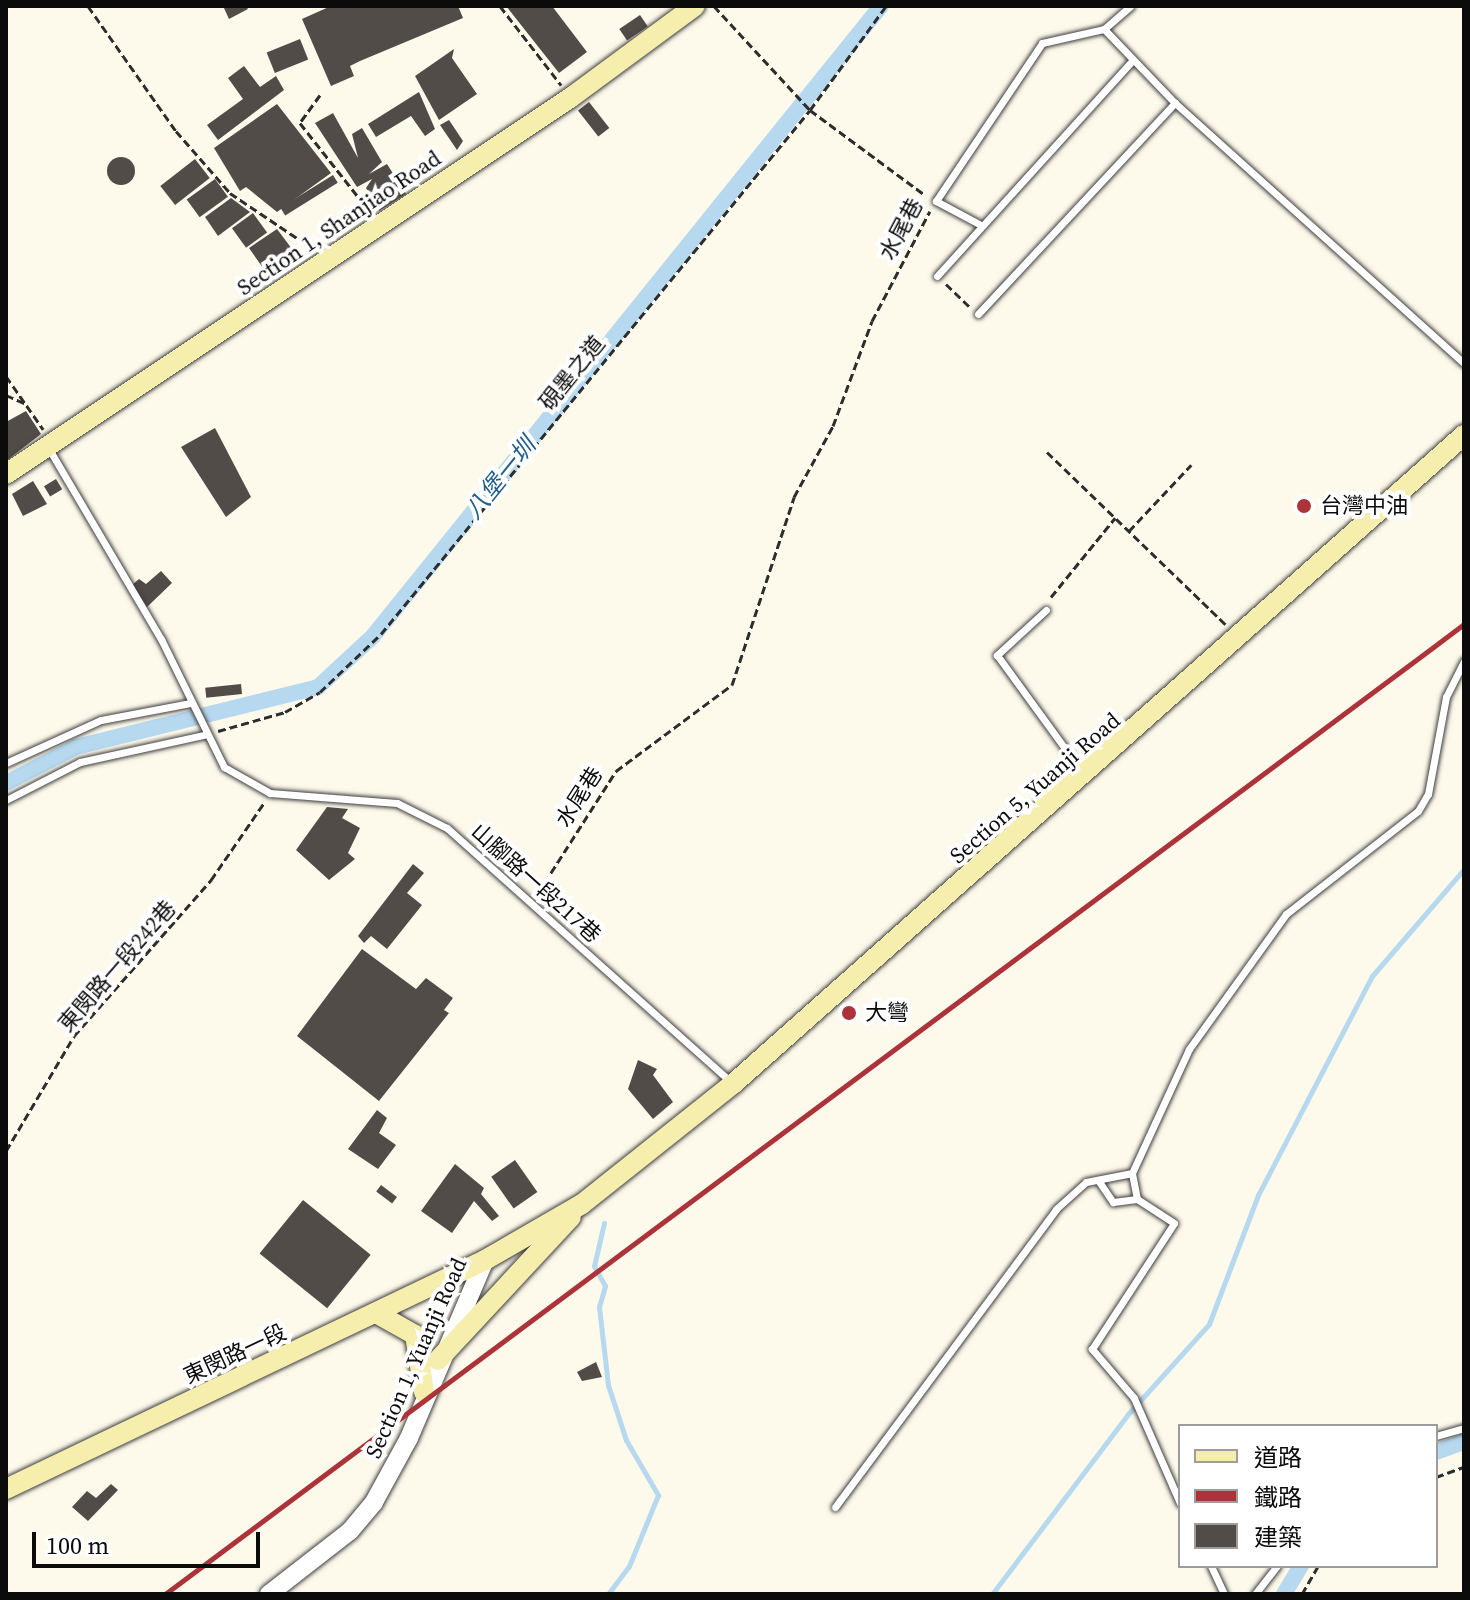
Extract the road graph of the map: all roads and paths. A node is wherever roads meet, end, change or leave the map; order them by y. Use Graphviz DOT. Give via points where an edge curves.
graph roads {
  1 [pos="88,6"];
  2 [pos="500,6"];
  3 [pos="695,6"];
  4 [pos="714,6"];
  5 [pos="886,6"];
  6 [pos="1130,6"];
  7 [pos="1104,29"];
  8 [pos="1132,61"];
  9 [pos="320,95"];
  10 [pos="570,98"];
  11 [pos="1175,103"];
  12 [pos="810,110"];
  13 [pos="936,201"];
  14 [pos="979,224"];
  15 [pos="380,225"];
  16 [pos="328,259"];
  17 [pos="937,276"];
  18 [pos="978,314"];
  19 [pos="1464,363"];
  20 [pos="6,376"];
  21 [pos="6,395"];
  22 [pos="25,403"];
  23 [pos="1464,435"];
  24 [pos="48,447"];
  25 [pos="1047,452"];
  26 [pos="1191,465"];
  27 [pos="6,474"];
  28 [pos="1115,518"];
  29 [pos="1129,531"];
  30 [pos="1051,597"];
  31 [pos="1046,610"];
  32 [pos="1239,638"];
  33 [pos="1464,661"];
  34 [pos="190,703"];
  35 [pos="204,735"];
  36 [pos="6,763"];
  37 [pos="1085,777"];
  38 [pos="270,793"];
  39 [pos="6,800"];
  40 [pos="532,903"];
  41 [pos="733,1084"];
  42 [pos="6,1151"];
  43 [pos="629,1167"];
  44 [pos="1132,1173"];
  45 [pos="1098,1180"];
  46 [pos="1137,1199"];
  47 [pos="582,1204"];
  48 [pos="485,1260"];
  49 [pos="376,1313"];
  50 [pos="438,1360"];
  51 [pos="424,1392"];
  52 [pos="1464,1428"];
  53 [pos="1438,1435"];
  54 [pos="1464,1467"];
  55 [pos="1438,1476"];
  56 [pos="6,1489"];
  57 [pos="1178,1498"];
  58 [pos="835,1507"];
  59 [pos="1212,1568"];
  60 [pos="1275,1568"];
  61 [pos="1317,1568"];
  62 [pos="269,1594"];
  63 [pos="1224,1594"];
  64 [pos="1255,1594"];
  65 [pos="1302,1594"];
  1 -- 16 [label="path" via="176,131 230,193"];
  2 -- 10 [label="path"];
  3 -- 10 [label="main road, Section 1, Shanjiao Road"];
  4 -- 12 [label="path"];
  5 -- 12 [label="path, 硯墨之道"];
  6 -- 7 [label="lane"];
  7 -- 8 [label="lane"];
  7 -- 13 [label="lane, 水尾巷" via="1042,43"];
  8 -- 11 [label="lane"];
  8 -- 14 [label="lane"];
  9 -- 15 [label="path" via="300,123"];
  10 -- 15 [label="main road, Section 1, Shanjiao Road"];
  11 -- 18 [label="lane"];
  11 -- 19 [label="lane"];
  12 -- 13 [label="path"];
  12 -- 35 [label="path, 硯墨之道" via="381,634 320,692 285,712"];
  13 -- 14 [label="lane"];
  13 -- 40 [label="path, 水尾巷" via="872,321 833,426 794,497 732,685 616,771"];
  14 -- 17 [label="lane"];
  15 -- 16 [label="main road, Section 1, Shanjiao Road"];
  16 -- 24 [label="main road, Section 1, Shanjiao Road"];
  17 -- 18 [label="path"];
  20 -- 22 [label="path"];
  21 -- 22 [label="path"];
  22 -- 24 [label="path" via="48,436"];
  23 -- 32 [label="main road, Section 5, Yuanji Road"];
  24 -- 27 [label="main road, Section 1, Shanjiao Road"];
  24 -- 34 [label="lane" via="161,639"];
  25 -- 28 [label="path"];
  26 -- 29 [label="path"];
  28 -- 29 [label="path"];
  28 -- 30 [label="path"];
  29 -- 32 [label="path"];
  31 -- 37 [label="lane" via="997,655"];
  32 -- 37 [label="main road, Section 5, Yuanji Road"];
  33 -- 44 [label="lane" via="1446,697 1428,794 1418,811 1286,914 1189,1049"];
  34 -- 35 [label="lane, 山腳路一段217巷"];
  34 -- 36 [label="lane" via="101,720"];
  35 -- 38 [label="lane, 山腳路一段217巷" via="224,767"];
  35 -- 39 [label="lane" via="80,762"];
  37 -- 41 [label="main road, Section 5, Yuanji Road"];
  38 -- 40 [label="lane, 山腳路一段217巷" via="397,803 447,828"];
  38 -- 42 [label="path, 東閔路一段242巷" via="234,847 74,1036"];
  40 -- 41 [label="lane, 山腳路一段217巷"];
  41 -- 43 [label="main road, Section 5, Yuanji Road"];
  43 -- 47 [label="main road, Section 1, Yuanji Road"];
  44 -- 45 [label="lane"];
  44 -- 46 [label="lane"];
  45 -- 46 [label="lane" via="1113,1202"];
  45 -- 58 [label="lane" via="1086,1182 1056,1209"];
  46 -- 57 [label="lane" via="1174,1223 1153,1263 1092,1349 1134,1398"];
  47 -- 48 [label="main road, Section 1, Yuanji Road"];
  47 -- 50 [label="main road"];
  48 -- 49 [label="main road, 東閔路一段"];
  48 -- 50 [label="street, Section 1, Yuanji Road"];
  49 -- 51 [label="main road" via="415,1335"];
  49 -- 56 [label="main road, 東閔路一段"];
  50 -- 51 [label="street, Section 1, Yuanji Road"];
  51 -- 62 [label="street, Section 1, Yuanji Road" via="404,1449 374,1502 350,1531"];
  52 -- 53 [label="lane"];
  54 -- 55 [label="path"];
  59 -- 63 [label="lane"];
  60 -- 64 [label="lane"];
  61 -- 65 [label="path"];
}
